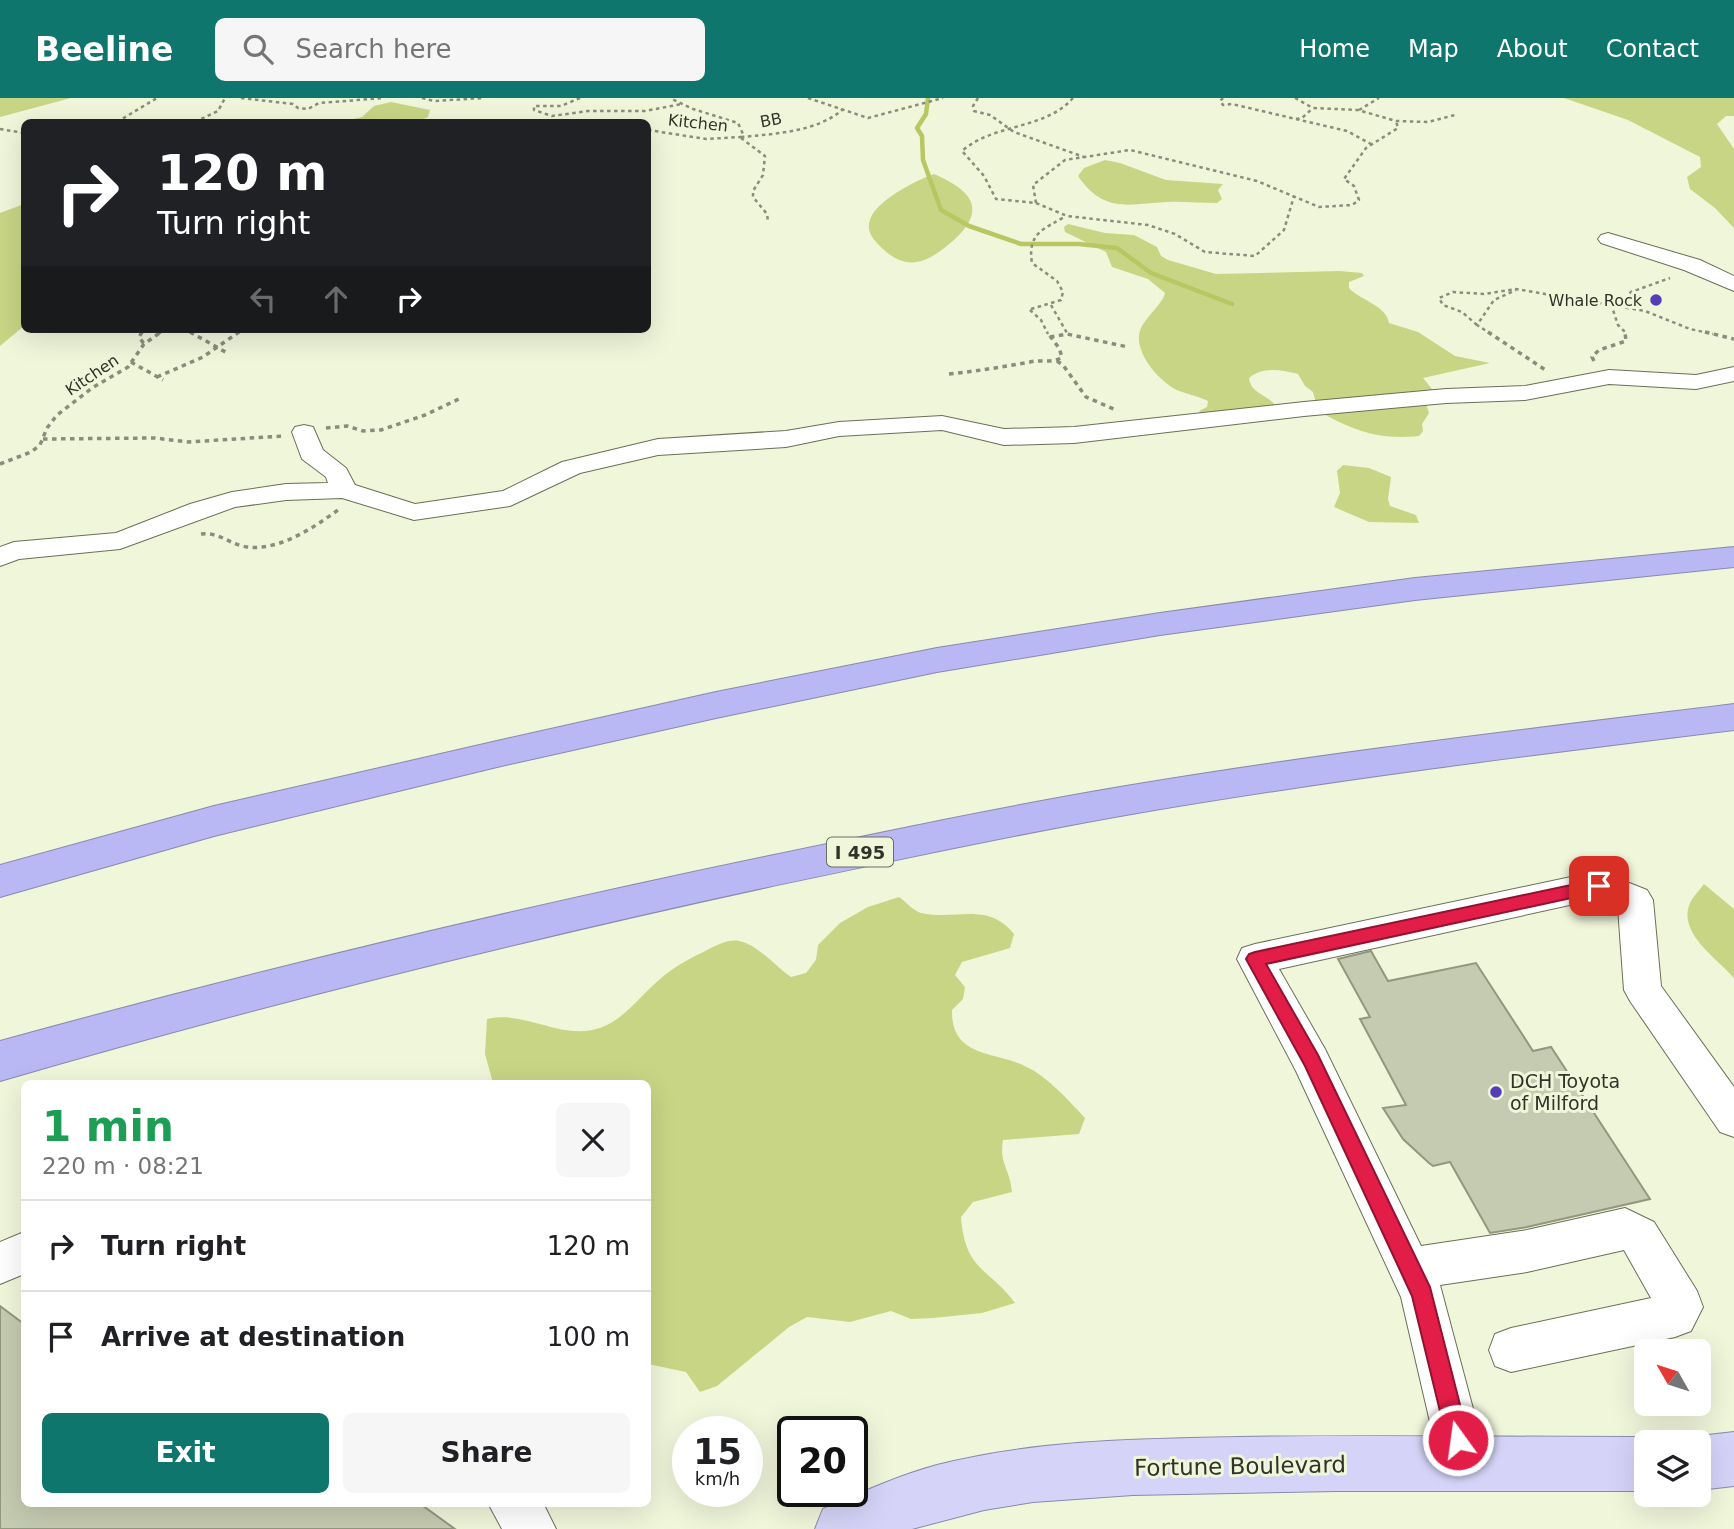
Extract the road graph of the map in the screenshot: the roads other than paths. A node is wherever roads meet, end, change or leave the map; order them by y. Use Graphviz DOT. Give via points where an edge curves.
graph roads {
  1 [pos="1608,239"];
  2 [pos="1734,284"];
  3 [pos="1734,374"];
  4 [pos="304,432"];
  5 [pos="348,491"];
  6 [pos="1734,556"];
  7 [pos="0,557"];
  8 [pos="1734,717"];
  9 [pos="0,881"];
  10 [pos="0,1061"];
  11 [pos="1734,1119"];
  12 [pos="21,1254"];
  13 [pos="0,1264"];
  14 [pos="1410,1269"];
  15 [pos="1511,1350"];
  16 [pos="1734,1459"];
  17 [pos="1711,1462"];
  18 [pos="1634,1464"];
  19 [pos="1464,1465"];
  20 [pos="515,1507"];
  21 [pos="532,1529"];
  22 [pos="843,1529"];
  1 -- 2 [label="lane" via="1692,265"];
  3 -- 5 [label="lane" via="1696,382 1609,377 1525,393 1446,396 1074,435 1004,437 942,422 658,447 571,467 510,498 414,512"];
  4 -- 5 [label="lane" via="311,454 337,473"];
  5 -- 7 [label="lane" via="286,492 232,500 120,541 13,551"];
  6 -- 9 [label="highway" via="1415,589 937,660 470,760 214,821"];
  8 -- 10 [label="highway, I 495" via="1345,766 893,845 358,965"];
  11 -- 14 [label="lane" via="1643,990 1635,900 1599,886 1255,959 1311,1061"];
  12 -- 13 [label="lane"];
  14 -- 15 [label="lane" via="1527,1251 1625,1228 1639,1236 1681,1307 1675,1315"];
  14 -- 19 [label="lane" via="1422,1294"];
  16 -- 17 [label="main road"];
  18 -- 19 [label="main road, Fortune Boulevard"];
  19 -- 22 [label="main road, Fortune Boulevard" via="1085,1469 975,1482"];
  20 -- 21 [label="lane"];
}
